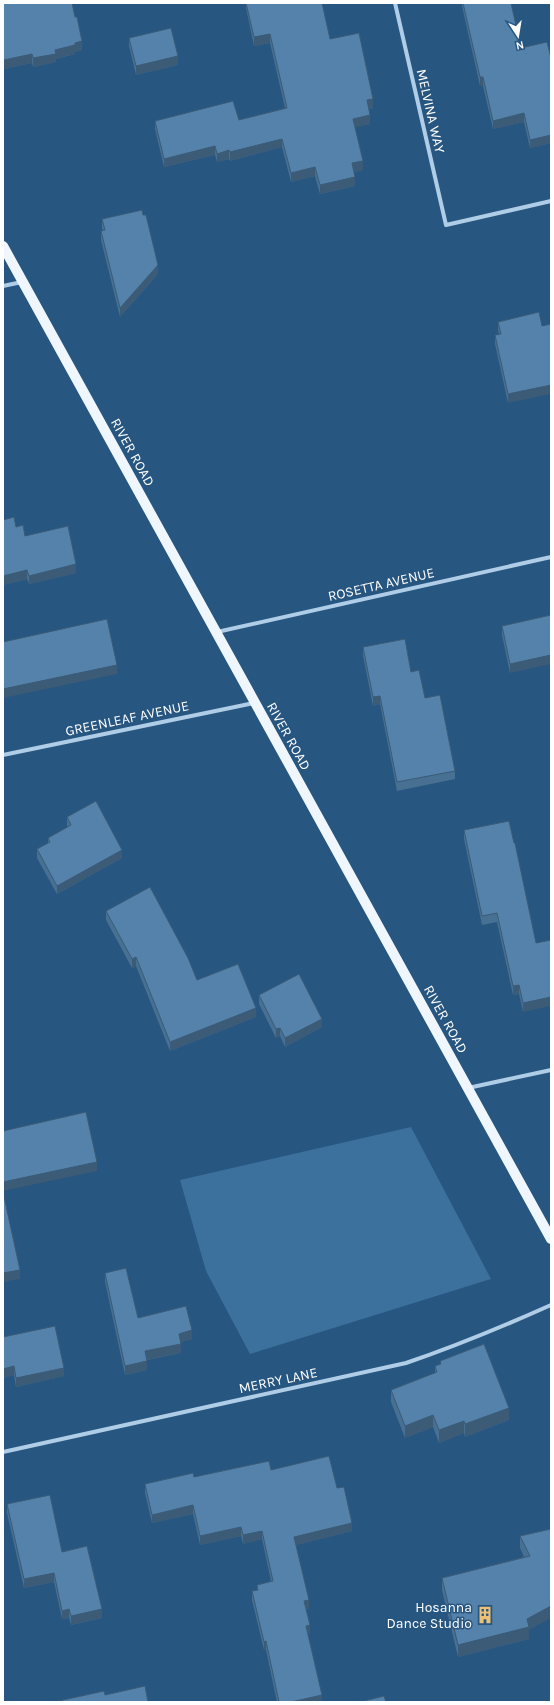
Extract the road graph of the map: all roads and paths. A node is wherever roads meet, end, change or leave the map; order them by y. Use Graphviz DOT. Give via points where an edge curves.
graph roads {
  1 [pos="395,3"];
  2 [pos="551,201"];
  3 [pos="3,246"];
  4 [pos="23,282"];
  5 [pos="3,286"];
  6 [pos="551,557"];
  7 [pos="216,632"];
  8 [pos="255,703"];
  9 [pos="3,755"];
  10 [pos="551,1070"];
  11 [pos="468,1088"];
  12 [pos="551,1239"];
  13 [pos="551,1305"];
  14 [pos="3,1452"];
  1 -- 2 [label="street, MELVINA WAY" via="446,224"];
  3 -- 4 [label="main road, RIVER ROAD"];
  4 -- 5 [label="street"];
  4 -- 7 [label="main road, RIVER ROAD"];
  6 -- 7 [label="street, ROSETTA AVENUE"];
  7 -- 8 [label="main road, RIVER ROAD"];
  8 -- 9 [label="street, GREENLEAF AVENUE"];
  8 -- 11 [label="main road, RIVER ROAD"];
  10 -- 11 [label="street"];
  11 -- 12 [label="main road, RIVER ROAD"];
  13 -- 14 [label="street, MERRY LANE" via="448,1348 406,1362"];
}
